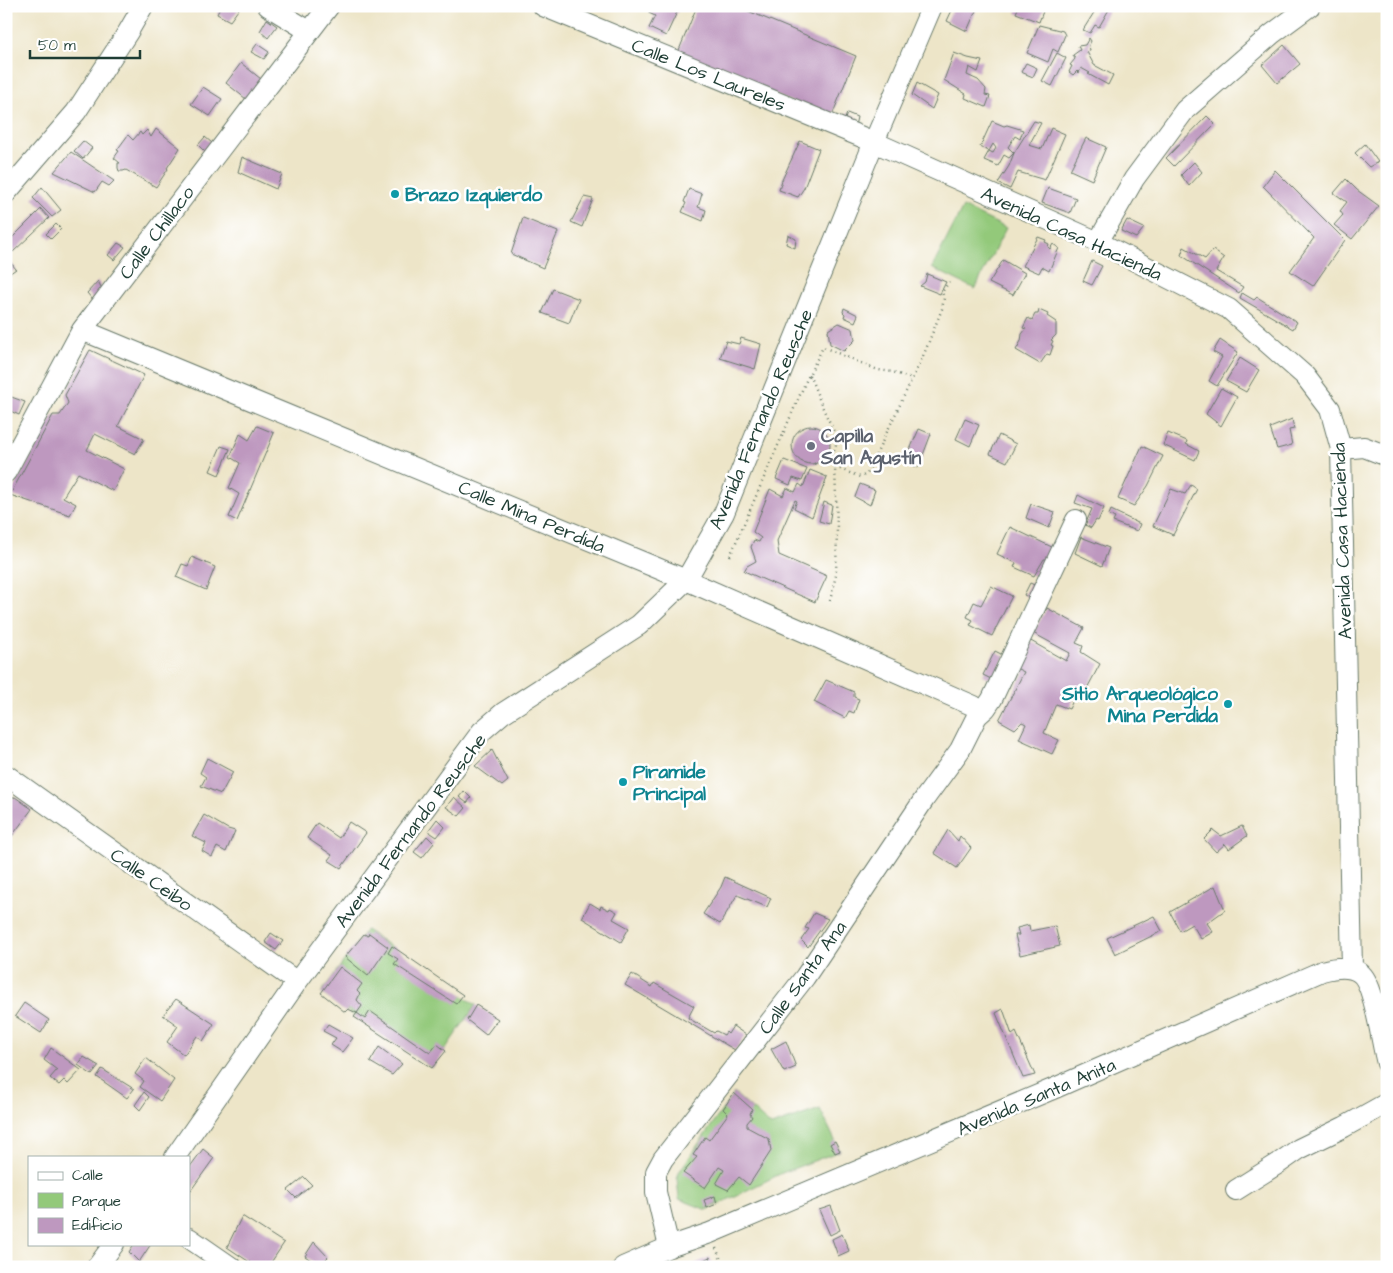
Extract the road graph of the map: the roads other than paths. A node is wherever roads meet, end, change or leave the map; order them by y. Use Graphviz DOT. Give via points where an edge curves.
graph roads {
  1 [pos="143,6"];
  2 [pos="154,6"];
  3 [pos="268,6"];
  4 [pos="329,6"];
  5 [pos="543,6"];
  6 [pos="932,6"];
  7 [pos="1310,6"];
  8 [pos="308,31"];
  9 [pos="128,32"];
  10 [pos="874,142"];
  11 [pos="6,193"];
  12 [pos="1098,242"];
  13 [pos="82,330"];
  14 [pos="1341,450"];
  15 [pos="1387,456"];
  16 [pos="6,472"];
  17 [pos="1076,520"];
  18 [pos="686,580"];
  19 [pos="977,714"];
  20 [pos="6,776"];
  21 [pos="1352,969"];
  22 [pos="297,982"];
  23 [pos="1387,1063"];
  24 [pos="1387,1103"];
  25 [pos="176,1156"];
  26 [pos="1236,1190"];
  27 [pos="190,1239"];
  28 [pos="113,1246"];
  29 [pos="669,1247"];
  30 [pos="97,1267"];
  31 [pos="231,1267"];
  32 [pos="623,1267"];
  1 -- 9 [label="street"];
  2 -- 9 [label="street"];
  3 -- 8 [label="street"];
  4 -- 8 [label="street, Calle Chillaco"];
  5 -- 10 [label="street, Calle Los Laureles"];
  6 -- 10 [label="street, Avenida Fernando Reusche"];
  7 -- 12 [label="street" via="1272,34 1185,110 1134,179"];
  8 -- 13 [label="street, Calle Chillaco"];
  9 -- 11 [label="street" via="76,112"];
  10 -- 12 [label="street, Avenida Casa Hacienda"];
  10 -- 18 [label="street, Avenida Fernando Reusche" via="724,513"];
  12 -- 14 [label="street, Avenida Casa Hacienda" via="1229,308 1305,376 1330,409"];
  13 -- 16 [label="street, Calle Chillaco"];
  13 -- 18 [label="street, Calle Mina Perdida"];
  14 -- 15 [label="street" via="1364,446"];
  14 -- 21 [label="street, Avenida Casa Hacienda"];
  17 -- 19 [label="street, Calle Santa Ana" via="992,699"];
  18 -- 19 [label="street, Calle Mina Perdida" via="974,706"];
  18 -- 22 [label="street, Avenida Fernando Reusche" via="639,625 503,713 482,731"];
  19 -- 29 [label="street, Calle Santa Ana" via="960,750 924,798 805,977 663,1159 656,1172 656,1192"];
  20 -- 22 [label="street, Calle Ceibo"];
  21 -- 23 [label="street" via="1360,972 1372,996"];
  21 -- 29 [label="street, Avenida Santa Anita" via="1322,971 1054,1088 710,1233"];
  22 -- 25 [label="street, Avenida Fernando Reusche"];
  24 -- 26 [label="street" via="1298,1149"];
  27 -- 31 [label="street"];
  28 -- 30 [label="street"];
  29 -- 32 [label="street, Avenida Santa Anita"];
}
